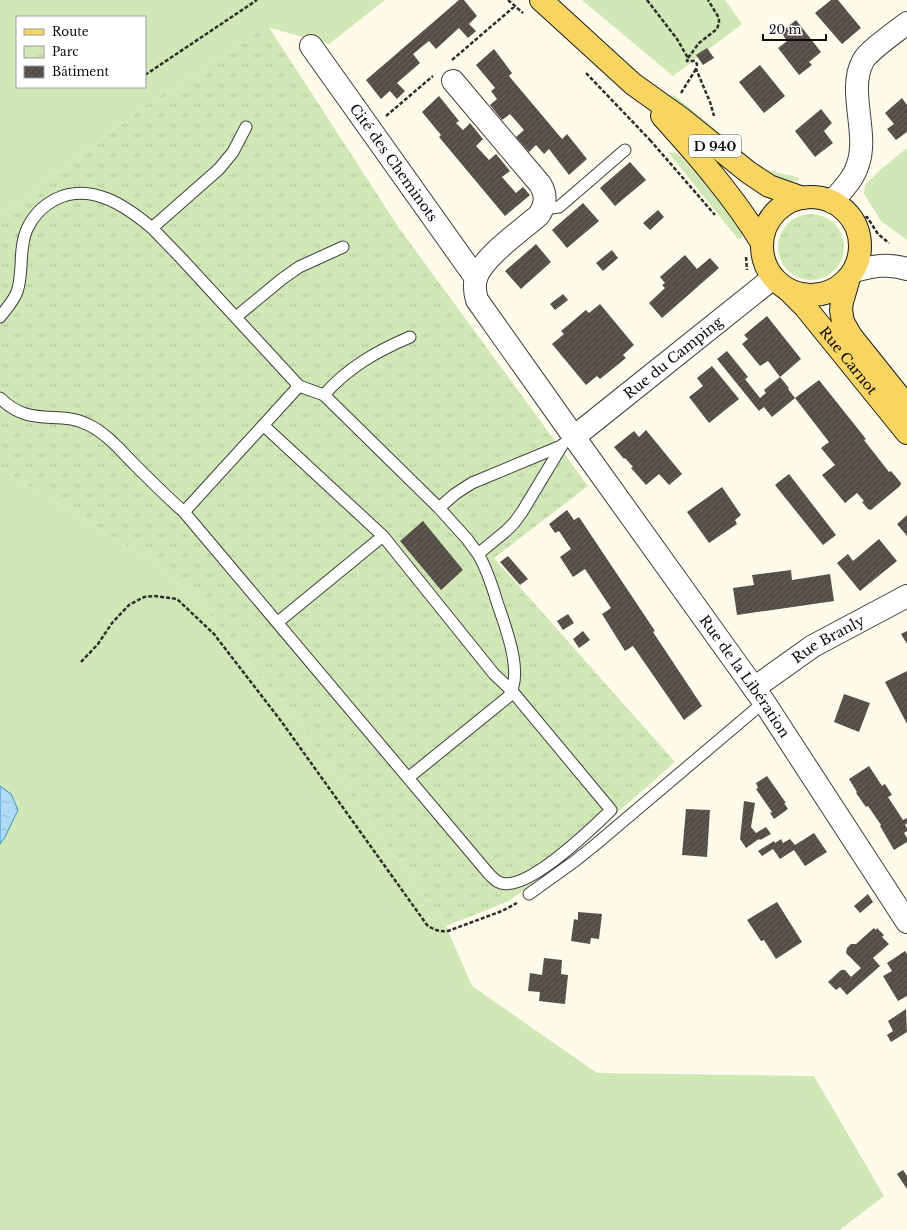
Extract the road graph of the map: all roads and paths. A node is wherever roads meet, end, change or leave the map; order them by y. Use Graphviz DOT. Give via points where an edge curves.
graph roads {
  1 [pos="257,0"];
  2 [pos="508,0"];
  3 [pos="541,0"];
  4 [pos="647,0"];
  5 [pos="708,0"];
  6 [pos="526,16"];
  7 [pos="907,23"];
  8 [pos="311,46"];
  9 [pos="688,58"];
  10 [pos="696,69"];
  11 [pos="585,72"];
  12 [pos="146,74"];
  13 [pos="453,81"];
  14 [pos="633,84"];
  15 [pos="680,95"];
  16 [pos="714,117"];
  17 [pos="246,127"];
  18 [pos="656,142"];
  19 [pos="625,150"];
  20 [pos="804,198"];
  21 [pos="832,202"];
  22 [pos="543,209"];
  23 [pos="854,222"];
  24 [pos="152,228"];
  25 [pos="762,243"];
  26 [pos="894,246"];
  27 [pos="343,247"];
  28 [pos="907,269"];
  29 [pos="851,274"];
  30 [pos="476,278"];
  31 [pos="780,284"];
  32 [pos="0,317"];
  33 [pos="236,317"];
  34 [pos="410,337"];
  35 [pos="299,386"];
  36 [pos="324,395"];
  37 [pos="0,398"];
  38 [pos="907,406"];
  39 [pos="263,425"];
  40 [pos="907,434"];
  41 [pos="568,441"];
  42 [pos="439,508"];
  43 [pos="184,512"];
  44 [pos="383,536"];
  45 [pos="478,554"];
  46 [pos="907,596"];
  47 [pos="278,622"];
  48 [pos="82,662"];
  49 [pos="512,691"];
  50 [pos="759,695"];
  51 [pos="408,778"];
  52 [pos="529,894"];
  53 [pos="905,913"];
  1 -- 12 [label="path"];
  2 -- 6 [label="path"];
  3 -- 14 [label="main road, D 940"];
  4 -- 9 [label="path"];
  5 -- 9 [label="path" via="719,18 717,29 699,42"];
  7 -- 21 [label="street" via="865,57 860,67 857,85 860,159 857,169"];
  8 -- 30 [label="street, Cité des Cheminots"];
  9 -- 10 [label="path" via="688,62 695,61"];
  10 -- 15 [label="path"];
  10 -- 16 [label="path"];
  11 -- 18 [label="path" via="650,140"];
  13 -- 22 [label="street" via="540,184 545,196"];
  14 -- 20 [label="main road, D 940" via="686,122 758,180"];
  14 -- 25 [label="main road, D 940" via="731,196"];
  17 -- 24 [label="lane" via="233,152 219,169"];
  19 -- 22 [label="lane" via="559,206"];
  20 -- 21 [label="main road"];
  20 -- 25 [label="main road" via="789,202 776,211 765,228"];
  21 -- 23 [label="main road" via="845,211"];
  22 -- 30 [label="street" via="493,254"];
  23 -- 26 [label="path" via="867,217 878,234"];
  23 -- 29 [label="main road" via="860,247 858,262"];
  24 -- 32 [label="lane" via="118,204 95,194 72,193 50,202 27,229 17,291"];
  24 -- 33 [label="lane"];
  25 -- 31 [label="main road" via="765,264"];
  27 -- 33 [label="lane" via="295,270"];
  28 -- 29 [label="street" via="885,265"];
  29 -- 31 [label="main road" via="837,288 823,294 808,296"];
  29 -- 38 [label="main road, Rue Carnot" via="841,310 842,322"];
  30 -- 41 [label="street" via="475,292 481,306"];
  31 -- 40 [label="main road, Rue Carnot" via="805,307"];
  31 -- 41 [label="street, Rue du Camping"];
  33 -- 35 [label="lane"];
  34 -- 36 [label="lane" via="378,352 353,368"];
  35 -- 36 [label="lane"];
  35 -- 39 [label="lane"];
  36 -- 42 [label="lane"];
  37 -- 43 [label="lane" via="6,405 24,414 81,421 98,430"];
  39 -- 43 [label="lane"];
  39 -- 44 [label="lane"];
  41 -- 42 [label="lane" via="472,483"];
  41 -- 45 [label="lane" via="522,512 506,532"];
  41 -- 50 [label="street, Rue de la Libération"];
  42 -- 45 [label="lane"];
  43 -- 47 [label="lane"];
  44 -- 47 [label="lane"];
  44 -- 49 [label="lane" via="494,674"];
  45 -- 49 [label="lane" via="485,564 509,636 514,667"];
  46 -- 50 [label="street, Rue Branly" via="813,646"];
  47 -- 51 [label="lane"];
  48 -- 52 [label="path" via="129,605 144,597 176,599 219,640 281,721 427,925 439,932 456,929 502,911"];
  49 -- 51 [label="lane" via="508,697"];
  49 -- 51 [label="lane" via="611,810 567,850 518,882 502,884 489,874"];
  50 -- 52 [label="lane" via="590,849"];
  50 -- 53 [label="street, Rue de la Libération"];
}
